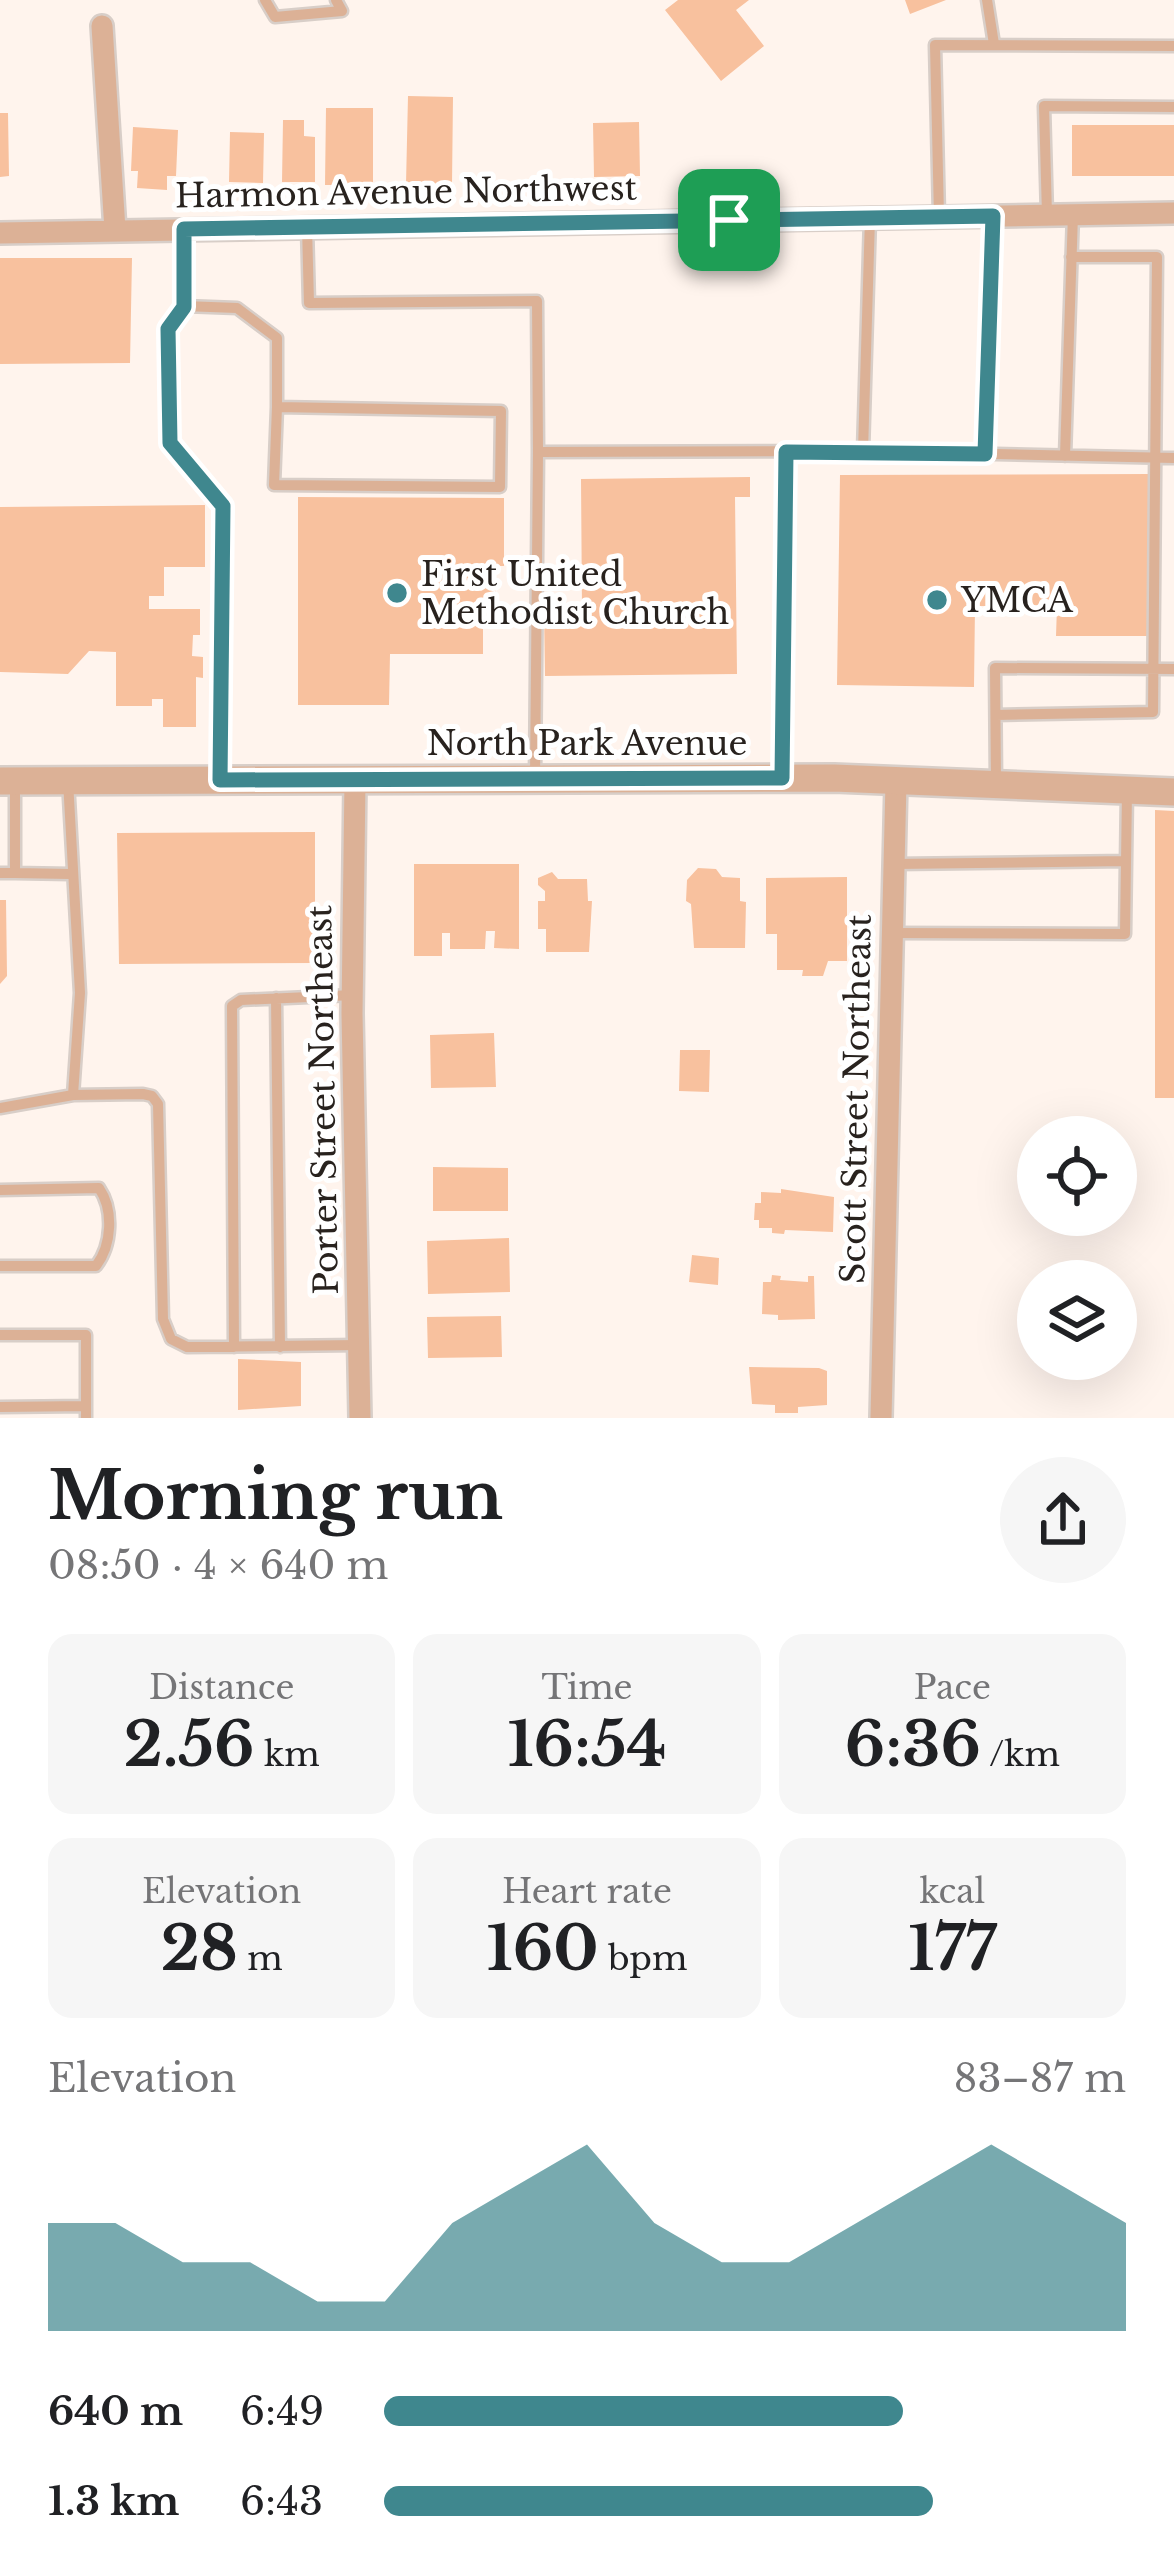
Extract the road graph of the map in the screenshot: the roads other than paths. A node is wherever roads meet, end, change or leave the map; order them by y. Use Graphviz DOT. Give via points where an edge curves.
graph roads {
  1 [pos="265,0"];
  2 [pos="336,0"];
  3 [pos="987,0"];
  4 [pos="102,26"];
  5 [pos="994,44"];
  6 [pos="1174,46"];
  7 [pos="1174,107"];
  8 [pos="1174,213"];
  9 [pos="1073,214"];
  10 [pos="1047,215"];
  11 [pos="939,216"];
  12 [pos="993,216"];
  13 [pos="869,218"];
  14 [pos="307,227"];
  15 [pos="184,229"];
  16 [pos="115,230"];
  17 [pos="0,233"];
  18 [pos="1071,257"];
  19 [pos="184,307"];
  20 [pos="277,407"];
  21 [pos="863,451"];
  22 [pos="538,452"];
  23 [pos="786,452"];
  24 [pos="985,454"];
  25 [pos="1066,455"];
  26 [pos="1153,457"];
  27 [pos="1174,458"];
  28 [pos="1154,669"];
  29 [pos="1174,669"];
  30 [pos="996,715"];
  31 [pos="782,778"];
  32 [pos="220,780"];
  33 [pos="356,780"];
  34 [pos="535,780"];
  35 [pos="7,781"];
  36 [pos="68,781"];
  37 [pos="896,782"];
  38 [pos="996,786"];
  39 [pos="1127,790"];
  40 [pos="1174,792"];
  41 [pos="1126,861"];
  42 [pos="895,864"];
  43 [pos="15,872"];
  44 [pos="0,873"];
  45 [pos="70,874"];
  46 [pos="894,934"];
  47 [pos="352,995"];
  48 [pos="276,998"];
  49 [pos="73,1095"];
  50 [pos="0,1108"];
  51 [pos="0,1190"];
  52 [pos="0,1266"];
  53 [pos="0,1335"];
  54 [pos="359,1346"];
  55 [pos="234,1347"];
  56 [pos="280,1347"];
  57 [pos="0,1406"];
  58 [pos="86,1412"];
  59 [pos="360,1418"];
  60 [pos="881,1418"];
  1 -- 2 [label="lane" via="275,17 342,11"];
  3 -- 5 [label="lane"];
  4 -- 16 [label="street"];
  5 -- 6 [label="lane"];
  5 -- 11 [label="lane" via="935,45"];
  7 -- 10 [label="lane" via="1044,106"];
  8 -- 9 [label="street, Harmon Avenue Northwest"];
  9 -- 10 [label="street, Harmon Avenue Northwest"];
  9 -- 18 [label="lane"];
  10 -- 12 [label="street, Harmon Avenue Northwest"];
  11 -- 12 [label="street, Harmon Avenue Northwest"];
  11 -- 13 [label="street, Harmon Avenue Northwest"];
  12 -- 24 [label="lane"];
  13 -- 14 [label="street, Harmon Avenue Northwest"];
  13 -- 21 [label="lane"];
  14 -- 15 [label="street, Harmon Avenue Northwest"];
  14 -- 22 [label="lane" via="309,303 537,302"];
  15 -- 16 [label="street, Harmon Avenue Northwest"];
  15 -- 19 [label="lane"];
  16 -- 17 [label="street, Harmon Avenue Northwest"];
  18 -- 25 [label="lane"];
  18 -- 26 [label="lane" via="1157,257"];
  19 -- 20 [label="lane" via="236,308 277,338"];
  19 -- 32 [label="lane" via="168,329 170,443 223,506"];
  20 -- 20 [label="lane" via="501,410 500,487 274,485"];
  21 -- 23 [label="lane"];
  21 -- 24 [label="lane"];
  22 -- 23 [label="lane"];
  22 -- 34 [label="lane"];
  23 -- 31 [label="lane"];
  24 -- 25 [label="lane"];
  25 -- 26 [label="lane"];
  26 -- 27 [label="lane"];
  26 -- 28 [label="lane"];
  28 -- 29 [label="lane"];
  28 -- 30 [label="lane" via="1153,712"];
  28 -- 30 [label="lane" via="995,668"];
  30 -- 38 [label="lane"];
  31 -- 34 [label="street, North Park Avenue"];
  31 -- 37 [label="street, North Park Avenue"];
  32 -- 33 [label="street, North Park Avenue"];
  32 -- 36 [label="street, North Park Avenue"];
  33 -- 34 [label="street, North Park Avenue"];
  33 -- 47 [label="street, Porter Street Northeast"];
  35 -- 36 [label="street, North Park Avenue"];
  35 -- 43 [label="lane"];
  36 -- 45 [label="lane"];
  37 -- 38 [label="street, North Park Avenue"];
  37 -- 42 [label="street, Scott Street Northeast"];
  38 -- 39 [label="street, North Park Avenue"];
  39 -- 40 [label="street, North Park Avenue"];
  39 -- 41 [label="lane"];
  41 -- 42 [label="lane"];
  41 -- 46 [label="lane" via="1125,934"];
  42 -- 46 [label="street, Scott Street Northeast"];
  43 -- 44 [label="lane"];
  43 -- 45 [label="lane"];
  45 -- 49 [label="lane" via="80,993"];
  46 -- 60 [label="street, Scott Street Northeast"];
  47 -- 48 [label="lane"];
  47 -- 54 [label="street, Porter Street Northeast"];
  48 -- 55 [label="lane" via="232,1006"];
  48 -- 56 [label="lane"];
  49 -- 50 [label="lane"];
  49 -- 55 [label="lane" via="143,1094 158,1104 164,1319 171,1339 187,1347"];
  51 -- 52 [label="lane" via="99,1188 108,1201 108,1251 96,1266"];
  53 -- 58 [label="lane" via="86,1335"];
  54 -- 56 [label="lane"];
  54 -- 59 [label="street, Porter Street Northeast"];
  55 -- 56 [label="lane"];
  57 -- 58 [label="lane"];
}
